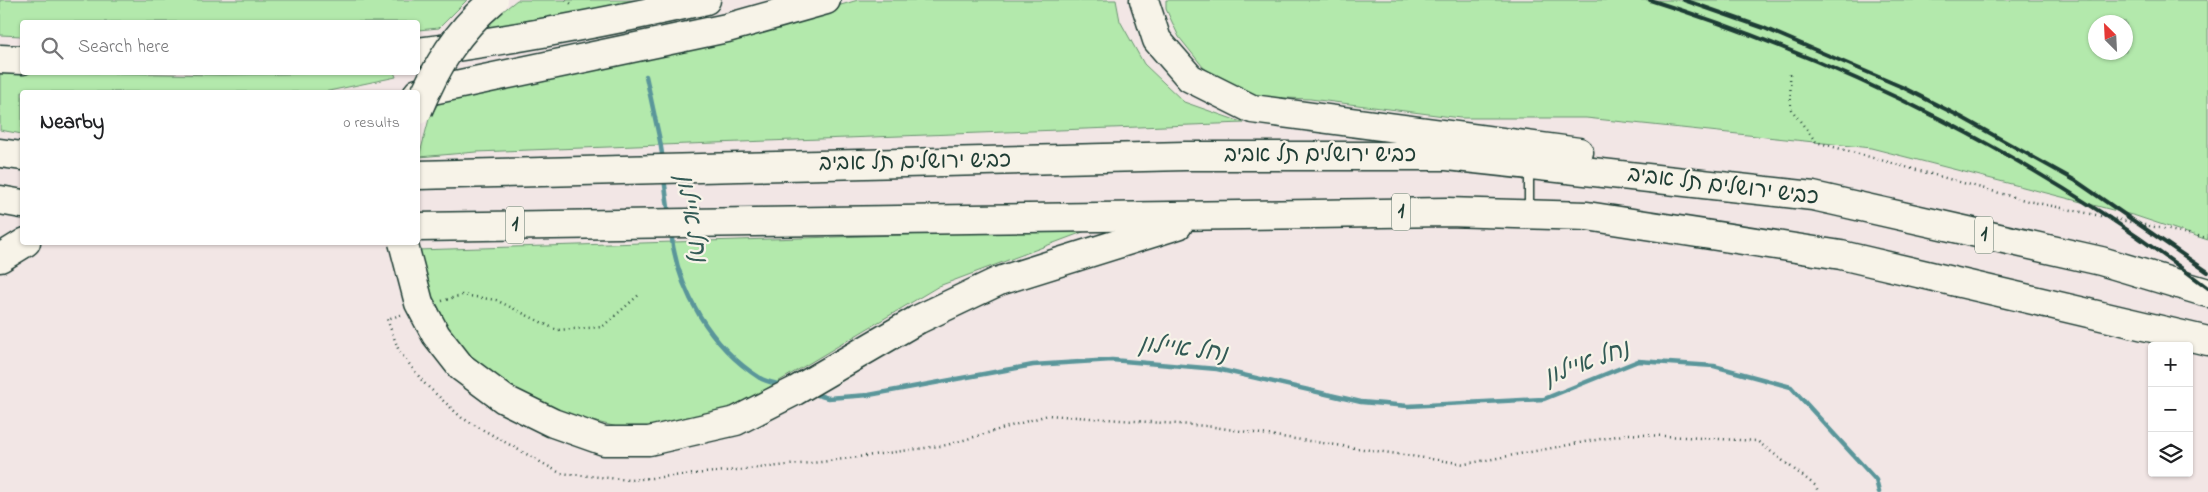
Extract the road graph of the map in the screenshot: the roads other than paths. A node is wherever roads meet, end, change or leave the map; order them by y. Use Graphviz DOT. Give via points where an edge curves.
graph roads {
  1 [pos="494,0"];
  2 [pos="706,0"];
  3 [pos="826,0"];
  4 [pos="1144,0"];
  5 [pos="420,52"];
  6 [pos="0,59"];
  7 [pos="20,60"];
  8 [pos="420,93"];
  9 [pos="420,105"];
  10 [pos="0,153"];
  11 [pos="20,156"];
  12 [pos="1529,165"];
  13 [pos="420,175"];
  14 [pos="1813,196"];
  15 [pos="0,200"];
  16 [pos="20,204"];
  17 [pos="1402,212"];
  18 [pos="1529,214"];
  19 [pos="420,227"];
  20 [pos="21,245"];
  21 [pos="404,245"];
  22 [pos="0,258"];
  23 [pos="2208,293"];
  24 [pos="2082,310"];
  25 [pos="2208,341"];
  26 [pos="2208,345"];
  1 -- 9 [label="highway, bridge" via="462,30 432,76"];
  2 -- 5 [label="highway" via="636,16"];
  3 -- 8 [label="highway" via="719,30"];
  4 -- 14 [label="highway" via="1157,40 1190,78 1252,110 1602,155"];
  6 -- 7 [label="highway"];
  10 -- 11 [label="highway"];
  12 -- 13 [label="highway, כביש ירושלים תל אביב / 1" via="1447,156 1185,156"];
  12 -- 14 [label="highway, כביש ירושלים תל אביב / 1"];
  12 -- 18 [label="lane"];
  14 -- 23 [label="highway, כביש ירושלים תל אביב / 1" via="2101,261"];
  15 -- 16 [label="highway"];
  17 -- 18 [label="highway, כביש ירושלים תל אביב / 1"];
  17 -- 19 [label="highway, כביש ירושלים תל אביב / 1"];
  17 -- 21 [label="highway, bridge" via="1209,218 1182,224 999,281 917,320 736,421 649,441 604,441 553,423 504,399 461,368 436,335 419,303"];
  18 -- 24 [label="highway, כביש ירושלים תל אביב / 1" via="1587,216 1841,255"];
  20 -- 22 [label="highway"];
  24 -- 25 [label="highway, כביש ירושלים תל אביב / 1"];
  24 -- 26 [label="highway"];
}
